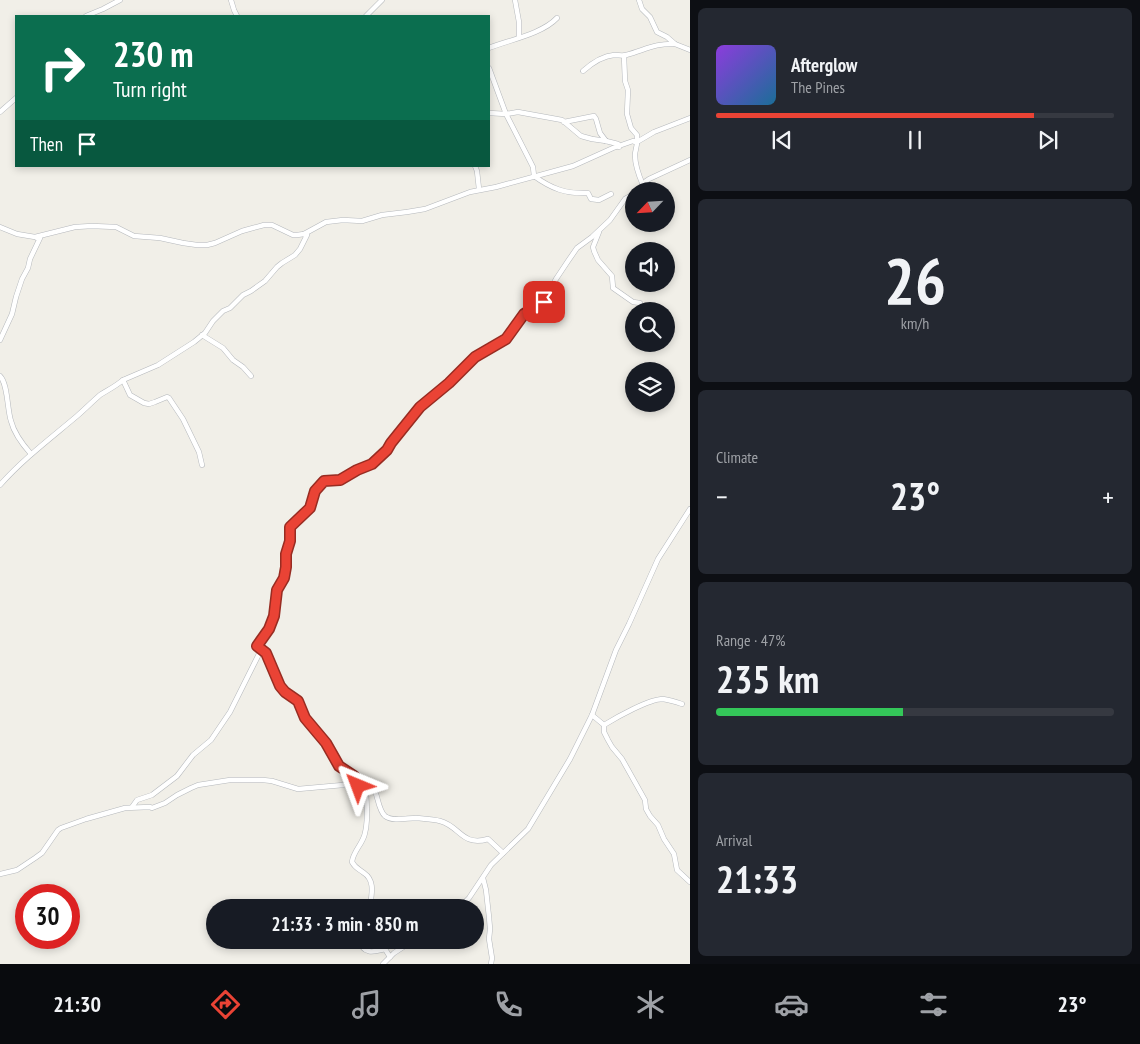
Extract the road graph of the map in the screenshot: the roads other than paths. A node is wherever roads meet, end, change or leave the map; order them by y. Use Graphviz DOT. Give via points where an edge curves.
graph roads {
  1 [pos="120,0"];
  2 [pos="231,0"];
  3 [pos="382,0"];
  4 [pos="515,0"];
  5 [pos="639,0"];
  6 [pos="88,15"];
  7 [pos="236,15"];
  8 [pos="367,15"];
  9 [pos="557,18"];
  10 [pos="519,37"];
  11 [pos="675,44"];
  12 [pos="490,48"];
  13 [pos="690,50"];
  14 [pos="624,56"];
  15 [pos="490,71"];
  16 [pos="583,71"];
  17 [pos="15,99"];
  18 [pos="0,112"];
  19 [pos="490,113"];
  20 [pos="506,114"];
  21 [pos="690,118"];
  22 [pos="564,122"];
  23 [pos="606,140"];
  24 [pos="635,141"];
  25 [pos="619,147"];
  26 [pos="690,160"];
  27 [pos="475,167"];
  28 [pos="534,176"];
  29 [pos="642,182"];
  30 [pos="646,182"];
  31 [pos="479,190"];
  32 [pos="611,194"];
  33 [pos="625,199"];
  34 [pos="0,227"];
  35 [pos="600,229"];
  36 [pos="304,234"];
  37 [pos="35,238"];
  38 [pos="633,302"];
  39 [pos="202,335"];
  40 [pos="0,340"];
  41 [pos="0,376"];
  42 [pos="251,376"];
  43 [pos="123,380"];
  44 [pos="31,454"];
  45 [pos="202,465"];
  46 [pos="0,485"];
  47 [pos="690,509"];
  48 [pos="257,646"];
  49 [pos="682,704"];
  50 [pos="592,715"];
  51 [pos="604,725"];
  52 [pos="358,786"];
  53 [pos="366,788"];
  54 [pos="132,807"];
  55 [pos="503,853"];
  56 [pos="0,874"];
  57 [pos="483,878"];
  58 [pos="690,882"];
  59 [pos="371,899"];
  60 [pos="468,899"];
  61 [pos="364,949"];
  62 [pos="401,949"];
  63 [pos="390,957"];
  64 [pos="383,964"];
  65 [pos="491,964"];
  1 -- 6 [label="street"];
  2 -- 7 [label="street"];
  3 -- 8 [label="street"];
  4 -- 10 [label="street"];
  5 -- 11 [label="street" via="657,32"];
  9 -- 10 [label="street" via="546,27"];
  10 -- 12 [label="street"];
  11 -- 13 [label="street"];
  11 -- 14 [label="street" via="657,44"];
  14 -- 16 [label="street" via="599,60"];
  14 -- 24 [label="street" via="627,114 636,135"];
  15 -- 20 [label="street"];
  17 -- 18 [label="street"];
  19 -- 20 [label="street"];
  20 -- 22 [label="street" via="518,112"];
  20 -- 28 [label="street" via="533,167"];
  21 -- 24 [label="street"];
  22 -- 23 [label="street" via="581,136"];
  22 -- 23 [label="street" via="594,116"];
  23 -- 25 [label="street"];
  24 -- 25 [label="street"];
  24 -- 29 [label="street"];
  25 -- 28 [label="street" via="572,166"];
  26 -- 30 [label="street"];
  27 -- 31 [label="street"];
  28 -- 31 [label="street"];
  28 -- 32 [label="street" via="564,192 588,193 591,199 599,200"];
  31 -- 36 [label="street" via="407,212 326,222"];
  33 -- 35 [label="street" via="616,214"];
  34 -- 37 [label="street"];
  35 -- 38 [label="street" via="595,255 612,276 613,288"];
  35 -- 48 [label="street" via="577,248 544,302 524,314 506,339 475,357 420,407 374,462 340,480 324,481 317,488 310,508 290,527 286,567 277,590 274,616"];
  36 -- 37 [label="street" via="293,235 272,225 264,225 197,245 134,236 116,227 92,226 75,227"];
  36 -- 39 [label="street" via="307,235 295,256 282,262 265,281 223,311"];
  37 -- 40 [label="street" via="40,238 39,242"];
  39 -- 42 [label="street" via="223,348"];
  39 -- 43 [label="street" via="158,365"];
  41 -- 44 [label="street" via="4,380 11,423"];
  43 -- 44 [label="street"];
  43 -- 45 [label="street" via="130,395 144,403 169,398 183,419"];
  44 -- 46 [label="street"];
  47 -- 50 [label="street" via="652,573 616,650"];
  48 -- 52 [label="street" via="266,653 280,686 298,701 305,718 326,743 339,766 358,781"];
  48 -- 54 [label="street" via="259,654 244,686 211,740 193,755 178,776 152,795 137,800"];
  49 -- 51 [label="street" via="654,700"];
  50 -- 51 [label="street"];
  50 -- 55 [label="street" via="528,829"];
  51 -- 58 [label="street" via="608,740 622,758 650,816 674,854 677,870"];
  52 -- 53 [label="street"];
  52 -- 54 [label="street" via="298,789 272,781 230,780 191,788 152,808"];
  53 -- 55 [label="street" via="375,791 380,808 387,817 441,821 465,838 488,839"];
  53 -- 59 [label="street" via="366,830 352,862 370,879"];
  54 -- 56 [label="street" via="61,828 35,858 17,870"];
  55 -- 57 [label="street"];
  57 -- 60 [label="street"];
  57 -- 65 [label="street"];
  61 -- 63 [label="street" via="370,952 385,950"];
  62 -- 63 [label="street"];
  63 -- 64 [label="street"];
}
